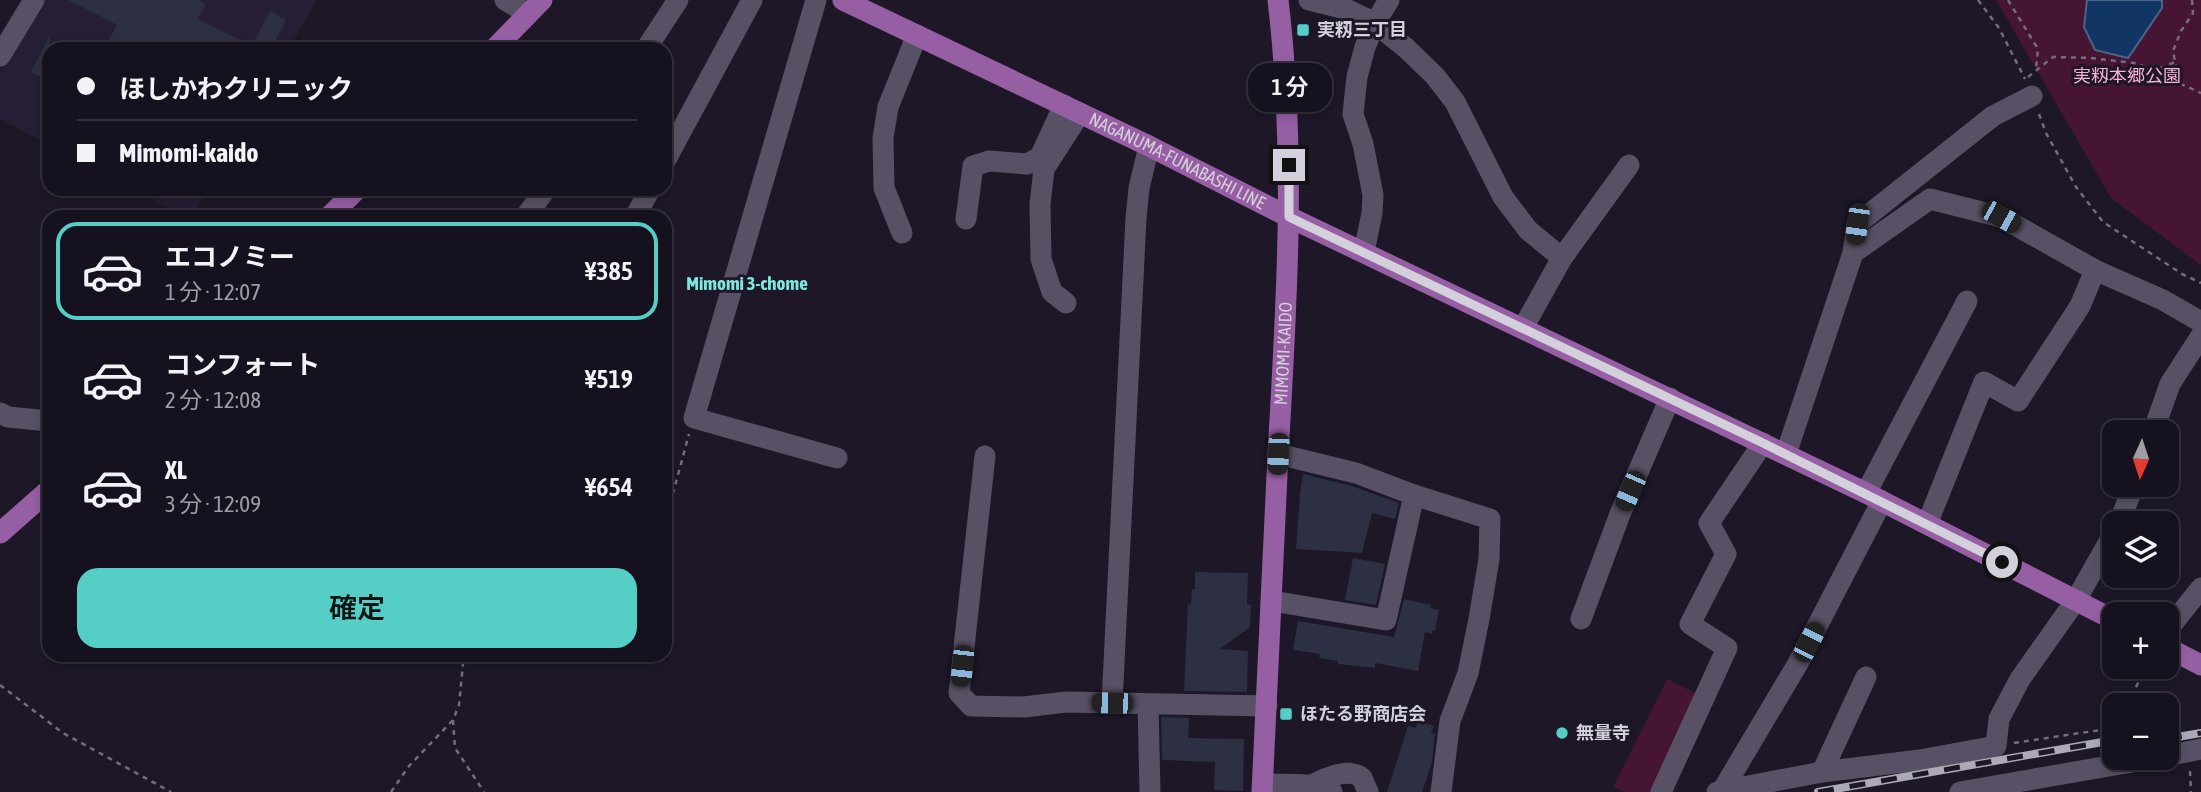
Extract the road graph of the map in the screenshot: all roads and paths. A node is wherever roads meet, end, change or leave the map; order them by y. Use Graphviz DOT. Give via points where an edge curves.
graph roads {
  1 [pos="34,0"];
  2 [pos="505,0"];
  3 [pos="678,0"];
  4 [pos="752,0"];
  5 [pos="816,0"];
  6 [pos="843,0"];
  7 [pos="1309,0"];
  8 [pos="1390,0"];
  9 [pos="1978,0"];
  10 [pos="2008,0"];
  11 [pos="2192,0"];
  12 [pos="1285,1"];
  13 [pos="535,7"];
  14 [pos="1376,23"];
  15 [pos="916,35"];
  16 [pos="501,42"];
  17 [pos="651,42"];
  18 [pos="0,56"];
  19 [pos="2175,62"];
  20 [pos="2036,69"];
  21 [pos="2029,88"];
  22 [pos="2201,93"];
  23 [pos="1072,109"];
  24 [pos="1150,146"];
  25 [pos="672,148"];
  26 [pos="1629,165"];
  27 [pos="350,196"];
  28 [pos="337,210"];
  29 [pos="1289,217"];
  30 [pos="966,219"];
  31 [pos="902,233"];
  32 [pos="1364,252"];
  33 [pos="1853,253"];
  34 [pos="1562,258"];
  35 [pos="2095,270"];
  36 [pos="2201,283"];
  37 [pos="1966,301"];
  38 [pos="1066,303"];
  39 [pos="2201,321"];
  40 [pos="1523,328"];
  41 [pos="2201,337"];
  42 [pos="1670,398"];
  43 [pos="0,413"];
  44 [pos="694,418"];
  45 [pos="42,420"];
  46 [pos="2157,420"];
  47 [pos="1763,443"];
  48 [pos="1278,454"];
  49 [pos="1786,454"];
  50 [pos="985,456"];
  51 [pos="837,458"];
  52 [pos="1414,495"];
  53 [pos="42,496"];
  54 [pos="1874,497"];
  55 [pos="672,498"];
  56 [pos="1927,524"];
  57 [pos="0,533"];
  58 [pos="2102,554"];
  59 [pos="2201,588"];
  60 [pos="2076,600"];
  61 [pos="1272,601"];
  62 [pos="2102,614"];
  63 [pos="2179,616"];
  64 [pos="1581,620"];
  65 [pos="2179,654"];
  66 [pos="463,662"];
  67 [pos="2201,665"];
  68 [pos="1866,677"];
  69 [pos="0,685"];
  70 [pos="1112,703"];
  71 [pos="1148,704"];
  72 [pos="1266,706"];
  73 [pos="453,720"];
  74 [pos="2102,730"];
  75 [pos="1996,746"];
  76 [pos="2201,750"];
  77 [pos="2179,754"];
  78 [pos="2102,767"];
  79 [pos="1822,772"];
  80 [pos="2070,773"];
  81 [pos="1262,788"];
  82 [pos="1322,788"];
  83 [pos="1999,788"];
  84 [pos="171,792"];
  85 [pos="391,792"];
  86 [pos="484,792"];
  87 [pos="1150,792"];
  88 [pos="1368,792"];
  89 [pos="1441,792"];
  90 [pos="1661,792"];
  91 [pos="1719,792"];
  92 [pos="1960,792"];
  93 [pos="2059,792"];
  1 -- 18 [label="street"];
  2 -- 13 [label="street"];
  3 -- 17 [label="street"];
  4 -- 25 [label="street"];
  5 -- 44 [label="street"];
  6 -- 15 [label="main road, NAGANUMA-FUNABASHI LINE"];
  7 -- 14 [label="street" via="1346,9"];
  8 -- 14 [label="street"];
  9 -- 21 [label="path" via="1999,28"];
  10 -- 20 [label="path" via="2038,49"];
  11 -- 19 [label="path" via="2193,13 2173,51"];
  12 -- 29 [label="main road, MIMOMI-KAIDO"];
  13 -- 16 [label="main road"];
  14 -- 32 [label="street" via="1357,77 1353,114 1373,195"];
  14 -- 34 [label="street" via="1435,76 1455,102 1503,197 1528,230"];
  15 -- 23 [label="main road, NAGANUMA-FUNABASHI LINE"];
  15 -- 31 [label="street" via="888,107 883,138 884,188"];
  19 -- 20 [label="path" via="2149,68 2053,57"];
  19 -- 22 [label="path" via="2179,83"];
  20 -- 21 [label="path"];
  21 -- 33 [label="street" via="1857,224"];
  21 -- 36 [label="path" via="2046,134 2076,187 2103,222"];
  23 -- 24 [label="main road, NAGANUMA-FUNABASHI LINE"];
  23 -- 30 [label="street" via="1040,157 1027,164 989,161 973,166"];
  23 -- 38 [label="street" via="1044,169 1040,204 1041,259 1052,292"];
  24 -- 29 [label="main road, NAGANUMA-FUNABASHI LINE"];
  24 -- 70 [label="street" via="1136,218"];
  26 -- 34 [label="street"];
  27 -- 28 [label="main road"];
  29 -- 32 [label="main road, NAGANUMA-FUNABASHI LINE"];
  29 -- 48 [label="main road, MIMOMI-KAIDO"];
  32 -- 40 [label="main road, NAGANUMA-FUNABASHI LINE"];
  33 -- 35 [label="street" via="1930,199 2001,217"];
  33 -- 49 [label="street"];
  34 -- 40 [label="street"];
  35 -- 39 [label="street"];
  35 -- 56 [label="street" via="2080,306 2018,401 1984,382"];
  37 -- 54 [label="street"];
  40 -- 42 [label="main road, NAGANUMA-FUNABASHI LINE"];
  41 -- 46 [label="street" via="2170,384"];
  42 -- 47 [label="main road, NAGANUMA-FUNABASHI LINE"];
  42 -- 64 [label="street"];
  43 -- 45 [label="street"];
  44 -- 51 [label="street"];
  44 -- 55 [label="path"];
  47 -- 49 [label="main road, NAGANUMA-FUNABASHI LINE"];
  47 -- 90 [label="street" via="1709,523 1726,554 1690,624 1727,648"];
  48 -- 52 [label="street" via="1356,473"];
  48 -- 61 [label="main road, MIMOMI-KAIDO"];
  49 -- 54 [label="main road, NAGANUMA-FUNABASHI LINE"];
  50 -- 70 [label="street" via="959,693 971,706"];
  52 -- 61 [label="street" via="1386,620"];
  52 -- 89 [label="street" via="1490,519 1489,559 1468,673 1450,721"];
  53 -- 57 [label="main road"];
  54 -- 56 [label="main road, NAGANUMA-FUNABASHI LINE"];
  54 -- 91 [label="street" via="1797,665"];
  56 -- 60 [label="main road, NAGANUMA-FUNABASHI LINE"];
  58 -- 60 [label="street"];
  59 -- 63 [label="street"];
  60 -- 62 [label="main road, NAGANUMA-FUNABASHI LINE"];
  60 -- 75 [label="street" via="2020,679 1999,719"];
  61 -- 72 [label="main road, MIMOMI-KAIDO"];
  65 -- 67 [label="main road"];
  66 -- 73 [label="path"];
  68 -- 79 [label="street"];
  69 -- 84 [label="path" via="63,733"];
  70 -- 71 [label="street"];
  71 -- 72 [label="street"];
  71 -- 87 [label="street"];
  72 -- 81 [label="main road, MIMOMI-KAIDO"];
  73 -- 85 [label="path"];
  73 -- 86 [label="path" via="455,748"];
  74 -- 75 [label="path"];
  75 -- 79 [label="street"];
  76 -- 77 [label="street"];
  78 -- 80 [label="street"];
  79 -- 91 [label="street"];
  80 -- 83 [label="street"];
  80 -- 93 [label="street"];
  81 -- 82 [label="street"];
  82 -- 88 [label="street" via="1327,778 1352,773 1362,778"];
  83 -- 92 [label="street"];
}
